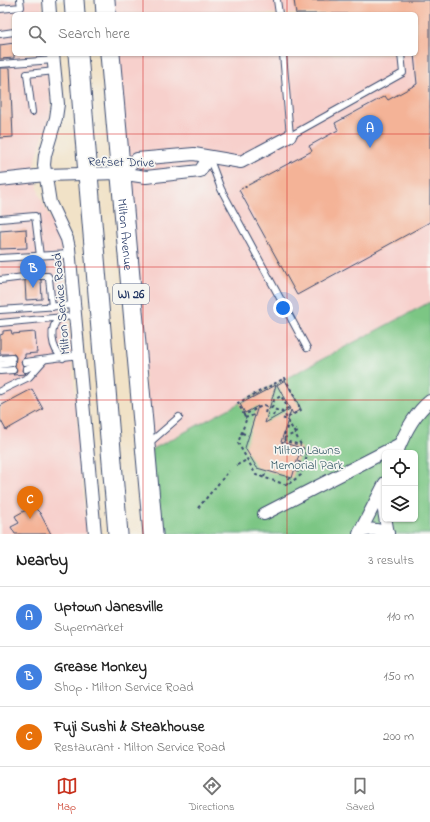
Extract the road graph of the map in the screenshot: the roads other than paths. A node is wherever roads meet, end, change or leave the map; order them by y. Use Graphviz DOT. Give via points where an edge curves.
graph roads {
  1 [pos="20,0"];
  2 [pos="49,0"];
  3 [pos="74,0"];
  4 [pos="105,0"];
  5 [pos="278,0"];
  6 [pos="0,9"];
  7 [pos="50,12"];
  8 [pos="75,12"];
  9 [pos="106,12"];
  10 [pos="279,12"];
  11 [pos="12,32"];
  12 [pos="0,34"];
  13 [pos="78,56"];
  14 [pos="110,56"];
  15 [pos="282,56"];
  16 [pos="400,56"];
  17 [pos="54,62"];
  18 [pos="0,64"];
  19 [pos="32,112"];
  20 [pos="290,136"];
  21 [pos="209,157"];
  22 [pos="120,173"];
  23 [pos="88,174"];
  24 [pos="45,176"];
  25 [pos="0,180"];
  26 [pos="0,219"];
  27 [pos="69,254"];
  28 [pos="40,256"];
  29 [pos="0,258"];
  30 [pos="41,276"];
  31 [pos="24,277"];
  32 [pos="0,280"];
  33 [pos="52,306"];
  34 [pos="0,310"];
  35 [pos="74,310"];
  36 [pos="60,317"];
  37 [pos="0,323"];
  38 [pos="307,348"];
  39 [pos="79,355"];
  40 [pos="63,358"];
  41 [pos="25,359"];
  42 [pos="0,360"];
  43 [pos="44,360"];
  44 [pos="12,364"];
  45 [pos="0,365"];
  46 [pos="26,369"];
  47 [pos="0,371"];
  48 [pos="0,391"];
  49 [pos="430,401"];
  50 [pos="179,417"];
  51 [pos="145,447"];
  52 [pos="398,449"];
  53 [pos="384,486"];
  54 [pos="385,486"];
  55 [pos="264,514"];
  56 [pos="360,533"];
  57 [pos="95,534"];
  58 [pos="118,534"];
  59 [pos="152,534"];
  60 [pos="388,534"];
  1 -- 6 [label="lane" via="21,7"];
  2 -- 7 [label="street"];
  3 -- 8 [label="main road"];
  4 -- 9 [label="main road"];
  5 -- 10 [label="lane"];
  11 -- 12 [label="lane"];
  13 -- 23 [label="main road, WI 26"];
  14 -- 22 [label="main road, Milton Avenue / WI 26"];
  15 -- 20 [label="lane"];
  16 -- 20 [label="lane" via="403,73"];
  17 -- 18 [label="lane"];
  17 -- 19 [label="lane" via="27,74"];
  17 -- 24 [label="street, Milton Service Road" via="58,104 45,155"];
  20 -- 21 [label="street" via="240,162"];
  21 -- 22 [label="street" via="194,154 137,159"];
  21 -- 22 [label="street, Refset Drive" via="200,171 146,177"];
  21 -- 38 [label="lane" via="221,189"];
  22 -- 23 [label="street, Refset Drive"];
  22 -- 51 [label="main road, Milton Avenue / WI 26"];
  23 -- 24 [label="street, Refset Drive"];
  23 -- 58 [label="main road, WI 26"];
  24 -- 25 [label="street, Refset Drive"];
  24 -- 27 [label="street, Milton Service Road" via="50,203 67,239"];
  26 -- 28 [label="lane" via="35,216"];
  27 -- 28 [label="lane"];
  27 -- 35 [label="street, Milton Service Road"];
  28 -- 29 [label="lane"];
  30 -- 33 [label="lane" via="49,278"];
  31 -- 32 [label="lane"];
  33 -- 34 [label="lane"];
  33 -- 35 [label="lane"];
  35 -- 36 [label="lane"];
  35 -- 39 [label="street, Milton Service Road"];
  36 -- 37 [label="lane"];
  36 -- 40 [label="lane" via="52,329 53,340"];
  39 -- 40 [label="lane"];
  39 -- 57 [label="street, Milton Service Road"];
  40 -- 43 [label="lane"];
  41 -- 43 [label="lane"];
  42 -- 44 [label="lane"];
  43 -- 46 [label="lane"];
  43 -- 48 [label="lane" via="29,377"];
  44 -- 45 [label="lane"];
  44 -- 47 [label="lane"];
  49 -- 52 [label="street" via="414,421"];
  50 -- 51 [label="lane"];
  51 -- 59 [label="main road, Milton Avenue / WI 26"];
  52 -- 55 [label="street"];
  53 -- 56 [label="street"];
  54 -- 60 [label="street" via="383,505"];
  56 -- 60 [label="street" via="369,529"];
}
